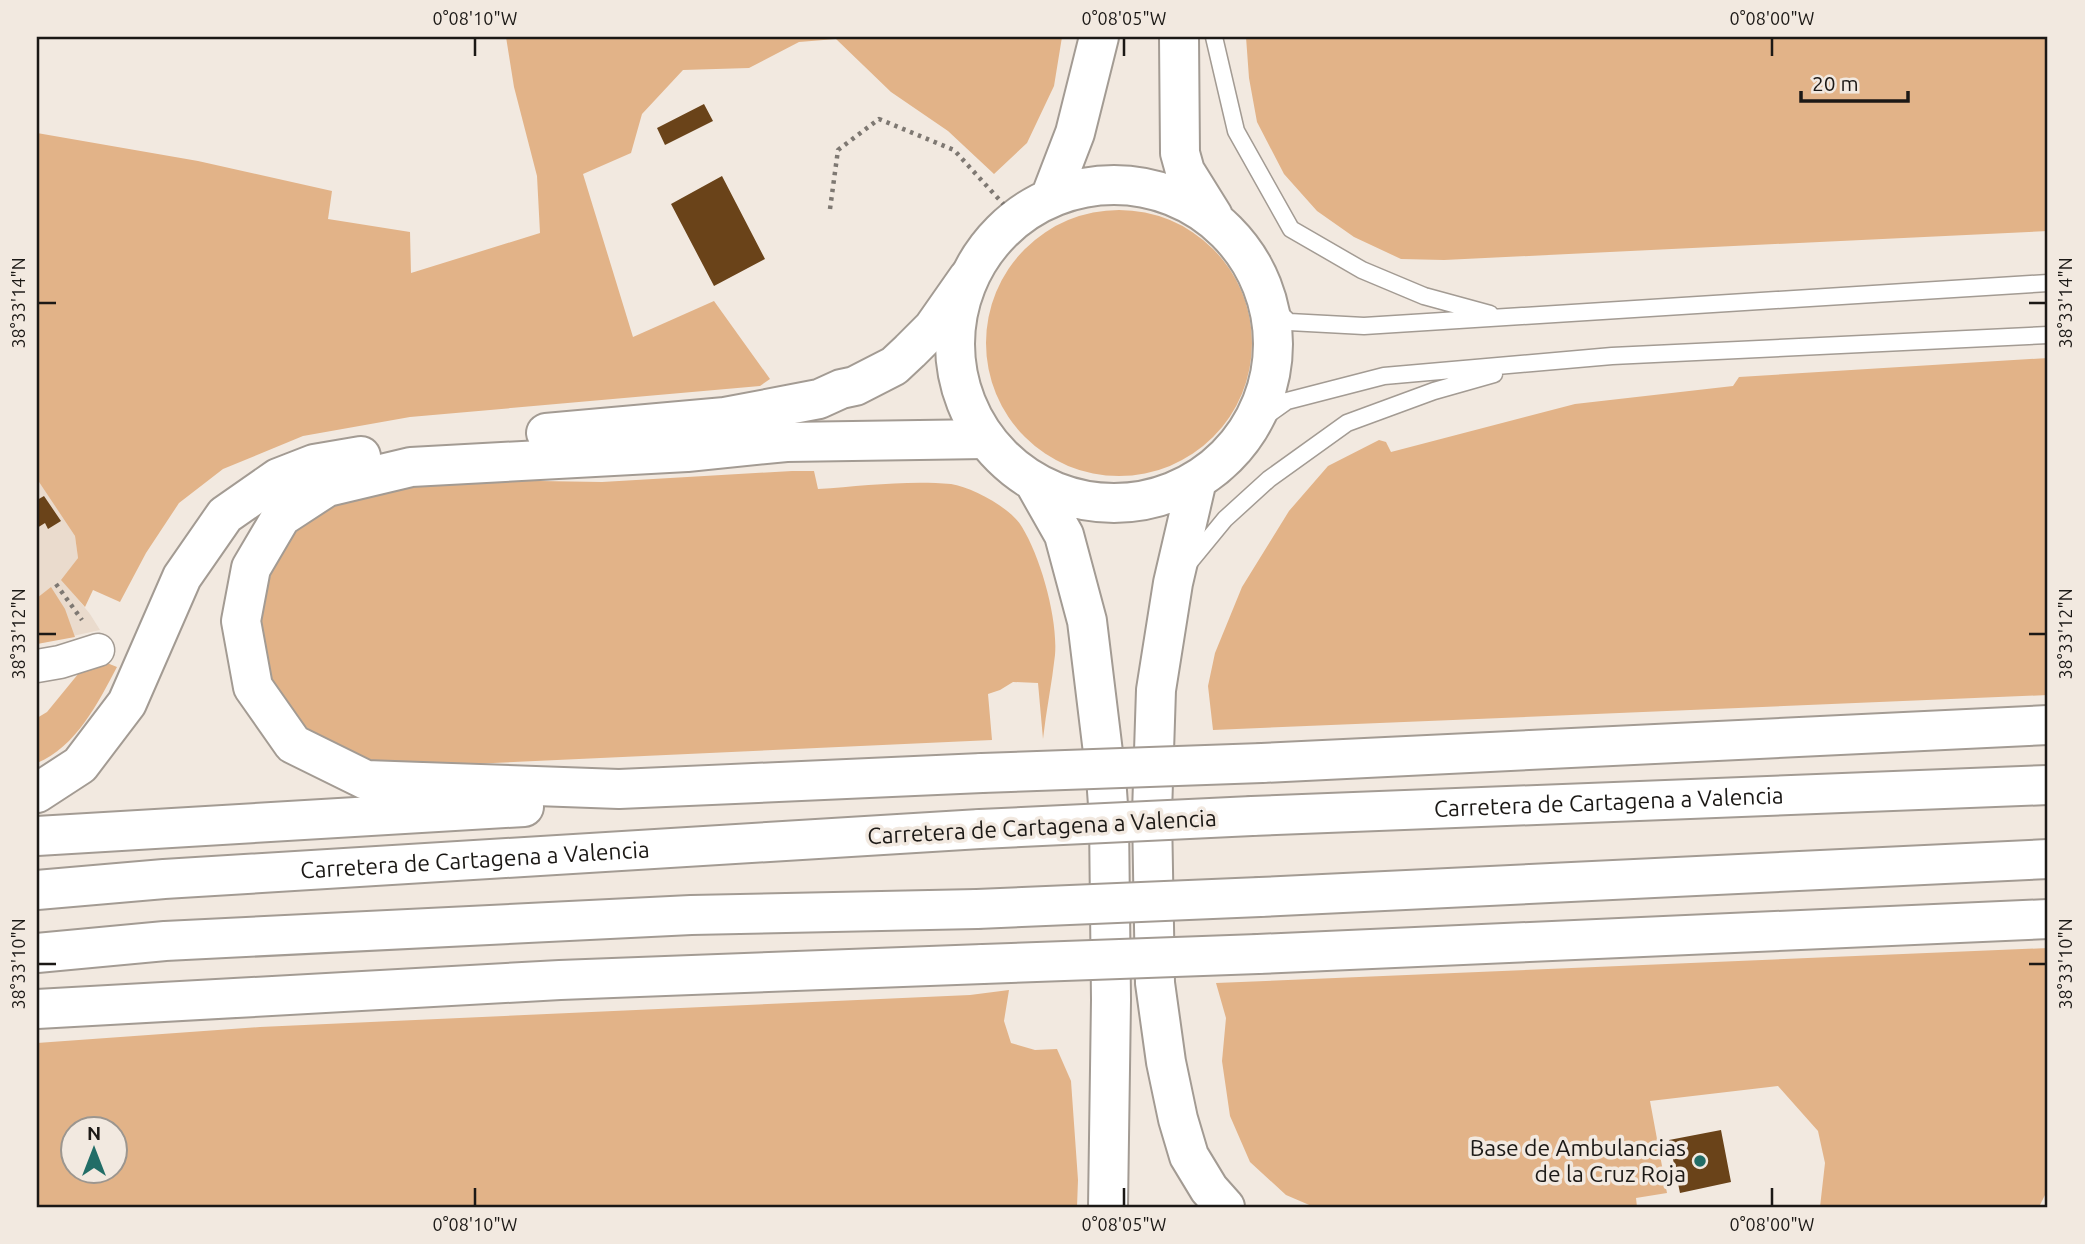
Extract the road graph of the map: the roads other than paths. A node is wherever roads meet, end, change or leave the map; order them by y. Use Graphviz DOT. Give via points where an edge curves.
graph roads {
  1 [pos="1099,37"];
  2 [pos="1179,37"];
  3 [pos="1214,37"];
  4 [pos="1050,198"];
  5 [pos="1216,220"];
  6 [pos="968,278"];
  7 [pos="2048,283"];
  8 [pos="1270,304"];
  9 [pos="1506,318"];
  10 [pos="2048,335"];
  11 [pos="1530,363"];
  12 [pos="1252,426"];
  13 [pos="986,439"];
  14 [pos="1197,480"];
  15 [pos="1034,482"];
  16 [pos="1173,583"];
  17 [pos="98,650"];
  18 [pos="37,666"];
  19 [pos="2048,725"];
  20 [pos="2048,785"];
  21 [pos="619,789"];
  22 [pos="37,793"];
  23 [pos="37,836"];
  24 [pos="2048,859"];
  25 [pos="37,890"];
  26 [pos="2048,919"];
  27 [pos="37,953"];
  28 [pos="37,1009"];
  29 [pos="1108,1207"];
  30 [pos="1225,1207"];
  1 -- 4 [label="main road" via="1075,133"];
  2 -- 5 [label="main road" via="1180,153 1185,171"];
  3 -- 9 [label="lane" via="1236,131 1291,229 1374,276 1424,296"];
  4 -- 5 [label="main road" via="1092,186 1136,186 1179,197"];
  4 -- 6 [label="main road" via="1016,218 989,245"];
  5 -- 8 [label="main road" via="1250,258"];
  6 -- 13 [label="main road" via="956,319 955,361 965,402"];
  6 -- 22 [label="main road" via="933,328 894,366 819,399 652,425 447,441 314,464 278,478 225,515 182,577 127,703 80,765"];
  7 -- 9 [label="lane"];
  8 -- 9 [label="lane" via="1289,322 1364,326"];
  8 -- 12 [label="main road" via="1273,360 1269,387"];
  10 -- 11 [label="lane"];
  11 -- 12 [label="lane" via="1384,376 1287,401"];
  11 -- 16 [label="lane" via="1347,423 1269,479 1225,519"];
  12 -- 14 [label="main road" via="1230,454"];
  13 -- 15 [label="main road"];
  13 -- 21 [label="main road" via="786,442 411,467 327,487 281,517 251,568 241,621 253,687 293,744 366,780"];
  14 -- 15 [label="main road" via="1158,497 1116,503 1074,498"];
  14 -- 16 [label="main road"];
  15 -- 29 [label="main road" via="1064,535 1087,621 1106,777 1111,1000"];
  16 -- 30 [label="main road" via="1156,690 1152,813 1155,983 1166,1062 1189,1156"];
  17 -- 18 [label="street"];
  19 -- 21 [label="main road, bridge"];
  20 -- 25 [label="main road, Carretera de Cartagena a Valencia, bridge" via="980,829"];
  21 -- 23 [label="main road" via="535,806"];
  24 -- 27 [label="main road, bridge" via="977,909 691,915 164,941"];
  26 -- 28 [label="main road, bridge" via="560,980"];
}
